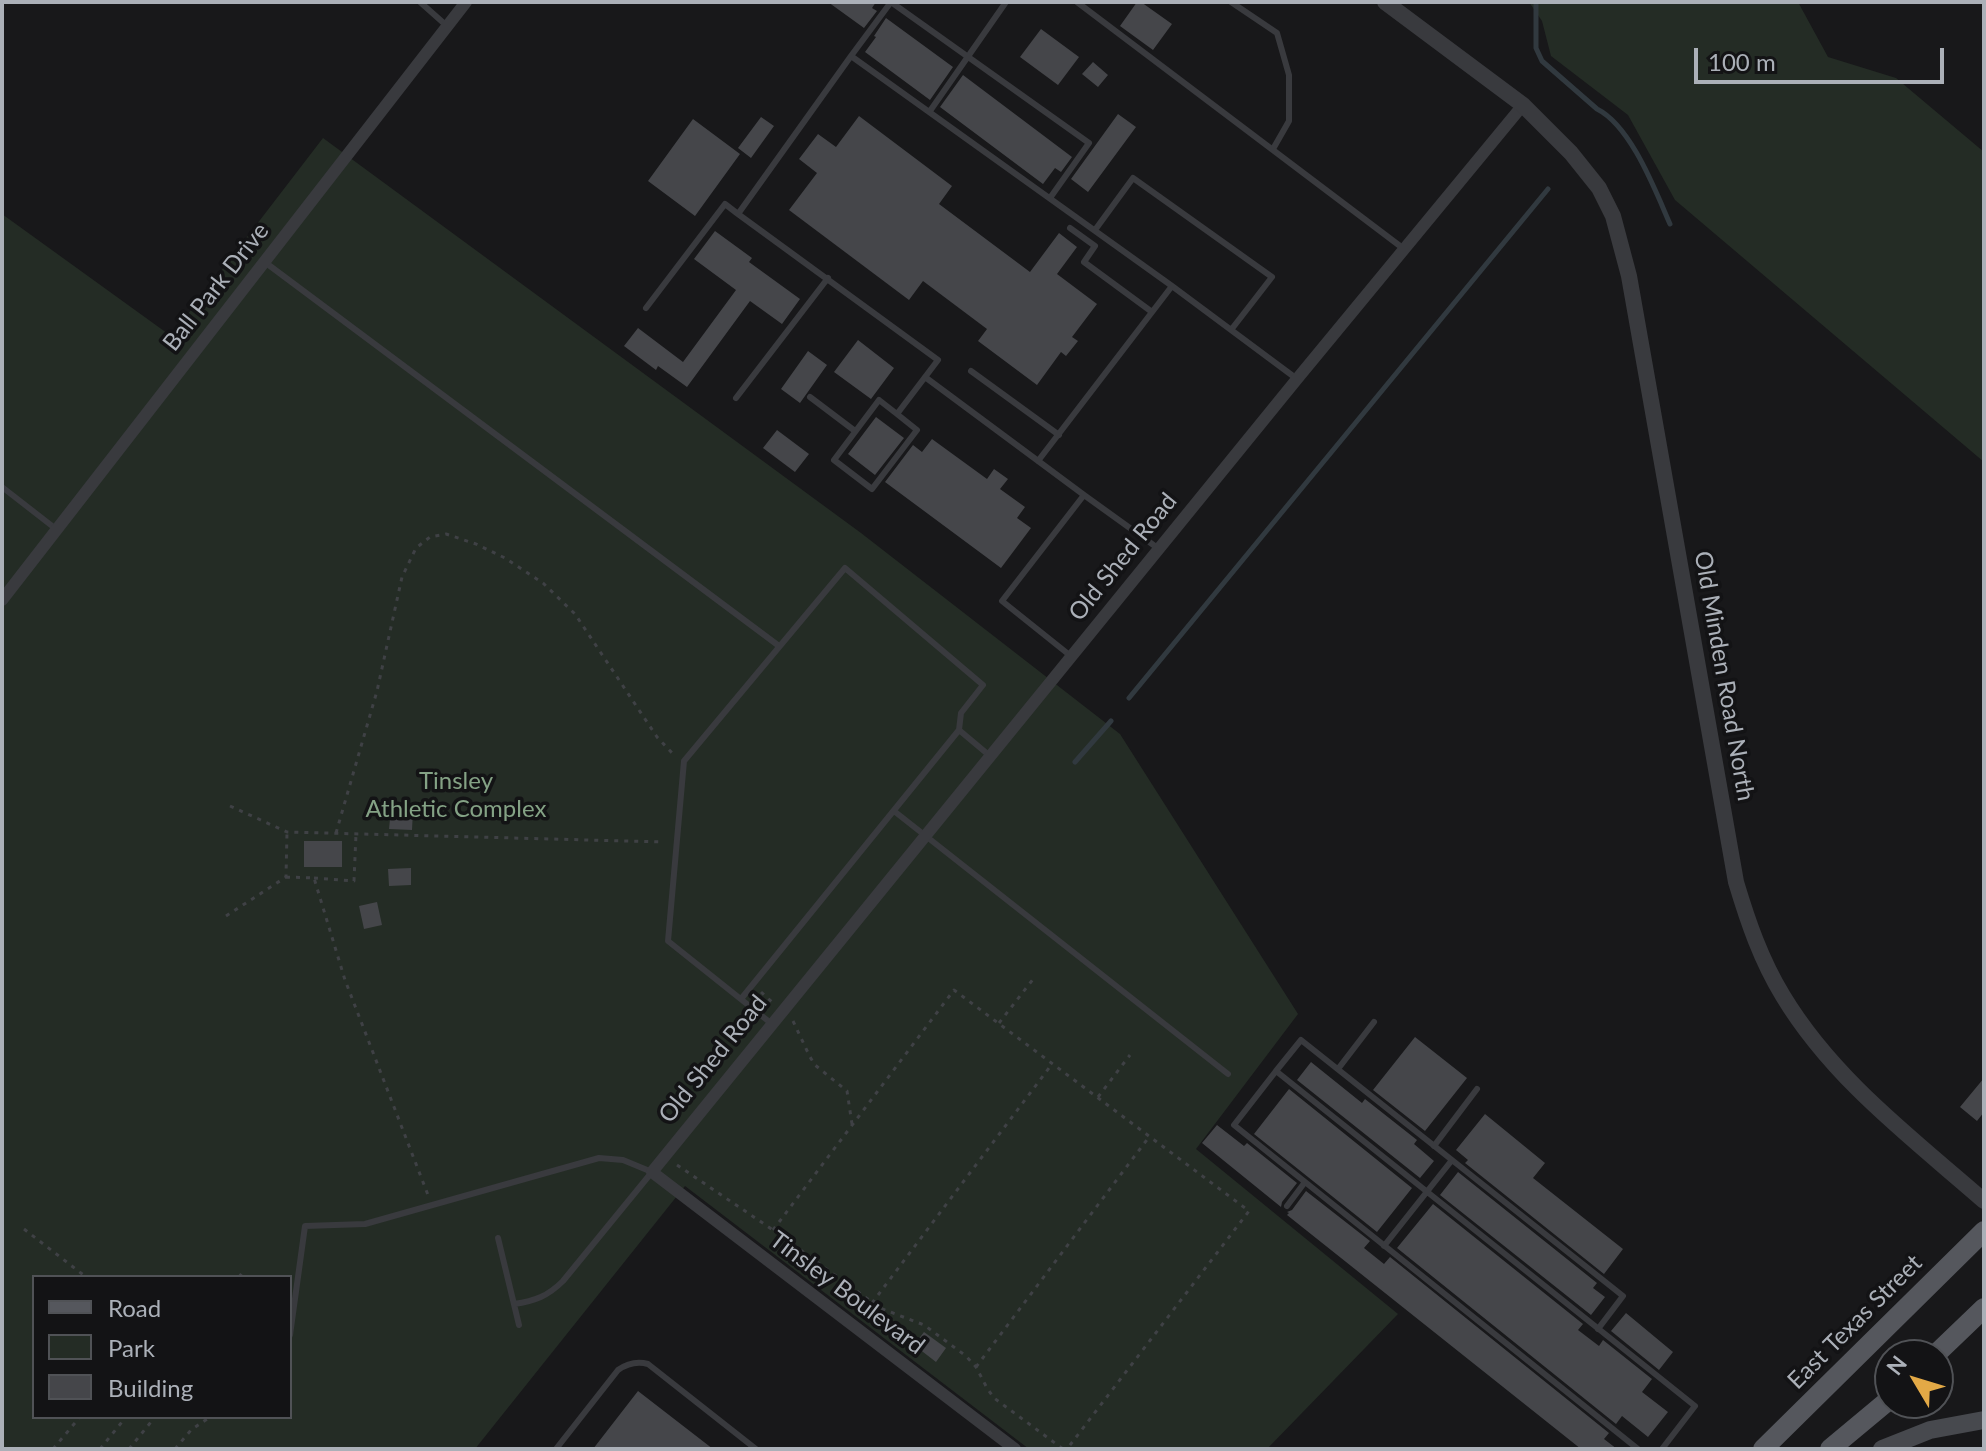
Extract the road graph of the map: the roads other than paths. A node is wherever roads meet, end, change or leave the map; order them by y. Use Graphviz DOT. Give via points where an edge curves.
graph roads {
  1 [pos="420,2"];
  2 [pos="466,2"];
  3 [pos="1006,2"];
  4 [pos="1077,2"];
  5 [pos="1231,2"];
  6 [pos="1385,2"];
  7 [pos="447,26"];
  8 [pos="851,56"];
  9 [pos="968,57"];
  10 [pos="1523,105"];
  11 [pos="930,111"];
  12 [pos="1273,149"];
  13 [pos="1050,198"];
  14 [pos="738,214"];
  15 [pos="1070,228"];
  16 [pos="1095,230"];
  17 [pos="1404,249"];
  18 [pos="263,261"];
  19 [pos="828,278"];
  20 [pos="1172,286"];
  21 [pos="646,308"];
  22 [pos="1152,312"];
  23 [pos="1231,330"];
  24 [pos="971,371"];
  25 [pos="925,377"];
  26 [pos="1297,379"];
  27 [pos="810,397"];
  28 [pos="736,398"];
  29 [pos="897,414"];
  30 [pos="855,431"];
  31 [pos="1059,435"];
  32 [pos="1038,461"];
  33 [pos="2,487"];
  34 [pos="1084,495"];
  35 [pos="56,529"];
  36 [pos="1160,550"];
  37 [pos="2,600"];
  38 [pos="779,646"];
  39 [pos="1072,657"];
  40 [pos="959,730"];
  41 [pos="990,756"];
  42 [pos="894,811"];
  43 [pos="924,836"];
  44 [pos="741,999"];
  45 [pos="1374,1022"];
  46 [pos="772,1024"];
  47 [pos="1338,1069"];
  48 [pos="1276,1071"];
  49 [pos="1228,1074"];
  50 [pos="1477,1089"];
  51 [pos="1434,1146"];
  52 [pos="1452,1160"];
  53 [pos="652,1172"];
  54 [pos="1305,1182"];
  55 [pos="1427,1192"];
  56 [pos="1984,1201"];
  57 [pos="1287,1206"];
  58 [pos="1984,1231"];
  59 [pos="498,1238"];
  60 [pos="1384,1246"];
  61 [pos="514,1304"];
  62 [pos="1984,1308"];
  63 [pos="292,1320"];
  64 [pos="519,1325"];
  65 [pos="1598,1329"];
  66 [pos="1952,1339"];
  67 [pos="1874,1412"];
  68 [pos="1984,1420"];
  69 [pos="556,1449"];
  70 [pos="756,1449"];
  71 [pos="1015,1449"];
  72 [pos="1638,1449"];
  73 [pos="1662,1449"];
  74 [pos="1763,1449"];
  75 [pos="1830,1449"];
  76 [pos="1882,1449"];
  1 -- 7 [label="lane"];
  2 -- 7 [label="street, Ball Park Drive"];
  3 -- 9 [label="lane"];
  4 -- 12 [label="lane"];
  5 -- 12 [label="lane" via="1277,33 1289,75 1289,121"];
  6 -- 10 [label="street"];
  7 -- 18 [label="street, Ball Park Drive"];
  8 -- 9 [label="lane" via="891,2"];
  8 -- 11 [label="lane"];
  8 -- 14 [label="lane"];
  9 -- 11 [label="lane"];
  9 -- 13 [label="lane" via="1089,143"];
  10 -- 17 [label="street, Old Shed Road"];
  10 -- 56 [label="street, Old Minden Road North" via="1590,176 1613,216 1629,276 1736,882 1761,954 1809,1035 1845,1077"];
  11 -- 13 [label="lane"];
  12 -- 17 [label="lane"];
  13 -- 16 [label="lane"];
  14 -- 19 [label="lane"];
  14 -- 21 [label="lane" via="725,204"];
  15 -- 22 [label="lane" via="1095,246 1084,262"];
  16 -- 20 [label="lane"];
  16 -- 23 [label="lane" via="1133,178 1272,277"];
  17 -- 26 [label="street, Old Shed Road"];
  18 -- 35 [label="street, Ball Park Drive"];
  18 -- 38 [label="lane"];
  19 -- 25 [label="lane" via="938,360"];
  19 -- 28 [label="lane"];
  20 -- 22 [label="lane"];
  20 -- 23 [label="lane"];
  22 -- 31 [label="lane"];
  23 -- 26 [label="lane"];
  24 -- 31 [label="lane"];
  25 -- 29 [label="lane"];
  25 -- 32 [label="lane"];
  26 -- 36 [label="street, Old Shed Road"];
  27 -- 30 [label="lane"];
  29 -- 30 [label="lane" via="879,400"];
  29 -- 30 [label="lane" via="917,430 872,489 834,460"];
  31 -- 32 [label="lane"];
  32 -- 34 [label="lane"];
  33 -- 35 [label="lane"];
  34 -- 36 [label="lane"];
  34 -- 39 [label="lane" via="1002,601"];
  35 -- 37 [label="street, Ball Park Drive"];
  36 -- 39 [label="street, Old Shed Road"];
  38 -- 40 [label="lane" via="845,568 983,685 961,713"];
  38 -- 44 [label="lane" via="684,761 668,941"];
  39 -- 41 [label="street, Old Shed Road"];
  40 -- 41 [label="lane"];
  40 -- 42 [label="lane"];
  41 -- 43 [label="street, Old Shed Road"];
  42 -- 43 [label="lane"];
  42 -- 44 [label="lane"];
  43 -- 46 [label="street, Old Shed Road"];
  43 -- 49 [label="lane"];
  44 -- 46 [label="lane"];
  45 -- 47 [label="lane"];
  46 -- 53 [label="street, Old Shed Road"];
  47 -- 48 [label="lane" via="1301,1040"];
  47 -- 51 [label="lane"];
  48 -- 54 [label="lane" via="1234,1125"];
  48 -- 55 [label="lane"];
  50 -- 51 [label="lane"];
  51 -- 52 [label="lane"];
  52 -- 55 [label="lane"];
  52 -- 65 [label="lane" via="1623,1296"];
  53 -- 61 [label="lane" via="551,1293"];
  53 -- 63 [label="lane" via="623,1160 599,1158 365,1224 305,1226"];
  53 -- 71 [label="street, Tinsley Boulevard"];
  54 -- 57 [label="lane"];
  54 -- 60 [label="lane"];
  55 -- 60 [label="lane"];
  55 -- 65 [label="lane"];
  58 -- 74 [label="main road, East Texas Street"];
  59 -- 61 [label="lane"];
  60 -- 72 [label="lane"];
  61 -- 64 [label="lane"];
  62 -- 66 [label="main road"];
  65 -- 73 [label="lane" via="1695,1406"];
  67 -- 75 [label="main road"];
  68 -- 76 [label="main road" via="1930,1430"];
  69 -- 70 [label="lane" via="618,1370 641,1362"];
}
